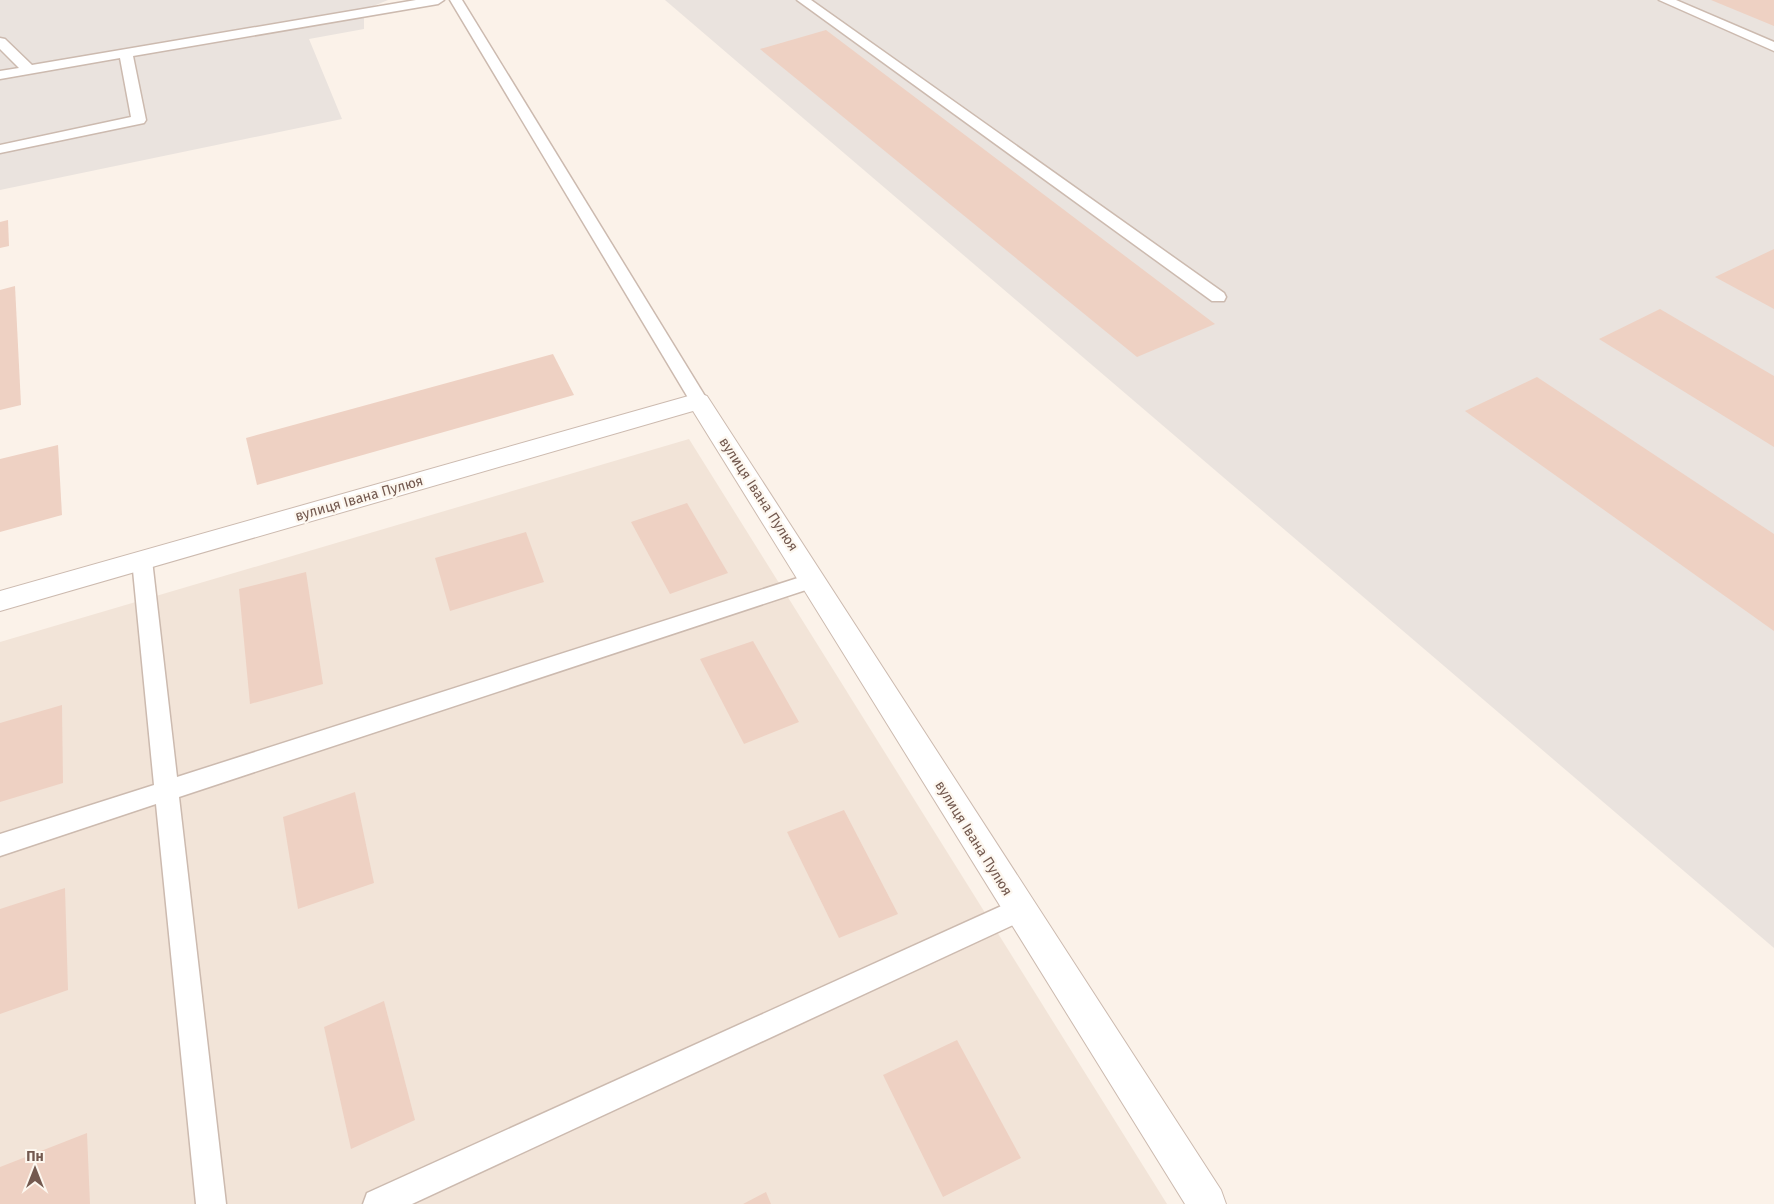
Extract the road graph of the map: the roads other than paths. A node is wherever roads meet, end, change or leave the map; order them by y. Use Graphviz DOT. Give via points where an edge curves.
graph roads {
  1 [pos="349,0"];
  2 [pos="438,0"];
  3 [pos="456,0"];
  4 [pos="803,0"];
  5 [pos="1665,0"];
  6 [pos="357,14"];
  7 [pos="0,42"];
  8 [pos="1774,47"];
  9 [pos="126,54"];
  10 [pos="29,70"];
  11 [pos="0,75"];
  12 [pos="0,149"];
  13 [pos="1218,296"];
  14 [pos="699,401"];
  15 [pos="142,560"];
  16 [pos="814,580"];
  17 [pos="0,601"];
  18 [pos="166,792"];
  19 [pos="0,845"];
  20 [pos="1019,910"];
  21 [pos="211,1204"];
  22 [pos="378,1204"];
  23 [pos="1206,1204"];
  1 -- 6 [label="lane"];
  2 -- 6 [label="lane"];
  3 -- 14 [label="lane"];
  4 -- 13 [label="lane"];
  5 -- 8 [label="lane"];
  6 -- 9 [label="lane"];
  7 -- 10 [label="lane"];
  9 -- 10 [label="lane"];
  9 -- 12 [label="lane" via="139,120"];
  10 -- 11 [label="lane"];
  14 -- 15 [label="street, вулиця Івана Пулюя"];
  14 -- 16 [label="street, вулиця Івана Пулюя"];
  15 -- 17 [label="street, вулиця Івана Пулюя"];
  15 -- 18 [label="lane"];
  16 -- 18 [label="lane"];
  16 -- 20 [label="street, вулиця Івана Пулюя"];
  18 -- 19 [label="lane"];
  18 -- 21 [label="lane"];
  20 -- 22 [label="lane"];
  20 -- 23 [label="street, вулиця Івана Пулюя"];
}
